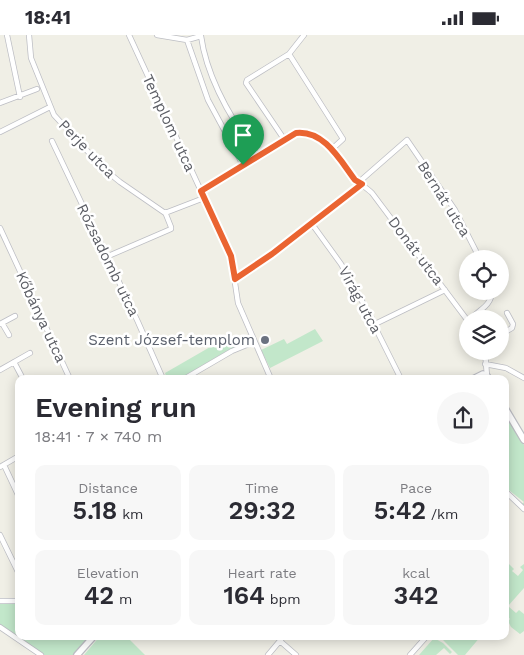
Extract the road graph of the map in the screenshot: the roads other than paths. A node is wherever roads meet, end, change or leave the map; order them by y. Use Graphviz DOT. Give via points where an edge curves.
graph roads {
  1 [pos="7,35"];
  2 [pos="29,35"];
  3 [pos="129,35"];
  4 [pos="157,35"];
  5 [pos="304,35"];
  6 [pos="201,36"];
  7 [pos="187,40"];
  8 [pos="290,54"];
  9 [pos="37,89"];
  10 [pos="20,97"];
  11 [pos="0,103"];
  12 [pos="50,107"];
  13 [pos="0,132"];
  14 [pos="284,139"];
  15 [pos="52,141"];
  16 [pos="331,150"];
  17 [pos="258,155"];
  18 [pos="243,165"];
  19 [pos="359,182"];
  20 [pos="201,191"];
  21 [pos="204,198"];
  22 [pos="164,212"];
  23 [pos="312,224"];
  24 [pos="0,228"];
  25 [pos="475,250"];
  26 [pos="106,257"];
  27 [pos="235,279"];
  28 [pos="445,290"];
  29 [pos="490,300"];
  30 [pos="460,310"];
  31 [pos="481,310"];
  32 [pos="15,316"];
  33 [pos="509,317"];
  34 [pos="1,324"];
  35 [pos="375,324"];
  36 [pos="509,330"];
  37 [pos="9,335"];
  38 [pos="254,342"];
  39 [pos="30,353"];
  40 [pos="485,360"];
  41 [pos="14,362"];
  42 [pos="485,364"];
  43 [pos="0,370"];
  44 [pos="21,375"];
  45 [pos="68,375"];
  46 [pos="161,375"];
  47 [pos="191,375"];
  48 [pos="269,375"];
  49 [pos="400,375"];
  50 [pos="482,375"];
  51 [pos="524,378"];
  52 [pos="509,415"];
  53 [pos="524,439"];
  54 [pos="15,458"];
  55 [pos="2,466"];
  56 [pos="15,490"];
  57 [pos="509,495"];
  58 [pos="524,509"];
  59 [pos="0,535"];
  60 [pos="15,566"];
  61 [pos="0,601"];
  62 [pos="15,601"];
  63 [pos="0,627"];
  64 [pos="15,638"];
  65 [pos="19,640"];
  66 [pos="91,640"];
  67 [pos="423,640"];
  68 [pos="280,641"];
  69 [pos="40,655"];
  70 [pos="78,655"];
  71 [pos="268,655"];
  72 [pos="296,655"];
  73 [pos="410,655"];
  1 -- 10 [label="street"];
  2 -- 12 [label="street, Perje utca" via="31,58"];
  3 -- 20 [label="street, Templom utca"];
  4 -- 7 [label="street"];
  5 -- 8 [label="street"];
  6 -- 7 [label="street"];
  6 -- 17 [label="street" via="216,85 238,128"];
  7 -- 18 [label="street" via="208,101"];
  8 -- 14 [label="street" via="246,83"];
  8 -- 16 [label="street" via="343,139"];
  9 -- 10 [label="street"];
  10 -- 11 [label="street"];
  12 -- 13 [label="street"];
  12 -- 22 [label="street, Perje utca" via="104,169"];
  14 -- 16 [label="street, Donát utca" via="296,133 307,133 317,137"];
  14 -- 17 [label="street, Donát utca"];
  15 -- 26 [label="street, Rózsadomb utca"];
  16 -- 19 [label="street, Donát utca"];
  17 -- 18 [label="street, Donát utca"];
  18 -- 20 [label="street, Donát utca"];
  19 -- 23 [label="street"];
  19 -- 25 [label="street, Bernát utca" via="407,140 455,211"];
  19 -- 28 [label="street, Donát utca" via="372,193"];
  20 -- 21 [label="street, Templom utca"];
  21 -- 22 [label="street"];
  21 -- 27 [label="street, Templom utca" via="231,256"];
  22 -- 26 [label="street" via="171,229"];
  23 -- 27 [label="street"];
  23 -- 35 [label="street, Virág utca" via="341,265"];
  24 -- 45 [label="street, Kőbánya utca"];
  26 -- 46 [label="street, Rózsadomb utca"];
  27 -- 38 [label="street, Templom utca" via="238,303"];
  28 -- 30 [label="street, Donát utca"];
  28 -- 35 [label="street"];
  29 -- 31 [label="street"];
  32 -- 34 [label="street"];
  33 -- 36 [label="street" via="513,325"];
  34 -- 37 [label="street"];
  35 -- 49 [label="street, Virág utca"];
  38 -- 47 [label="street"];
  38 -- 48 [label="street, Templom utca"];
  39 -- 41 [label="street"];
  40 -- 42 [label="street"];
  41 -- 43 [label="street"];
  41 -- 44 [label="street"];
  42 -- 50 [label="street"];
  42 -- 51 [label="street" via="506,368"];
  52 -- 53 [label="street"];
  54 -- 55 [label="street"];
  55 -- 56 [label="street"];
  57 -- 58 [label="street"];
  59 -- 60 [label="street"];
  61 -- 62 [label="street"];
  63 -- 64 [label="street"];
  65 -- 69 [label="street"];
  66 -- 70 [label="street"];
  67 -- 73 [label="street"];
  68 -- 71 [label="street"];
  68 -- 72 [label="street"];
}
